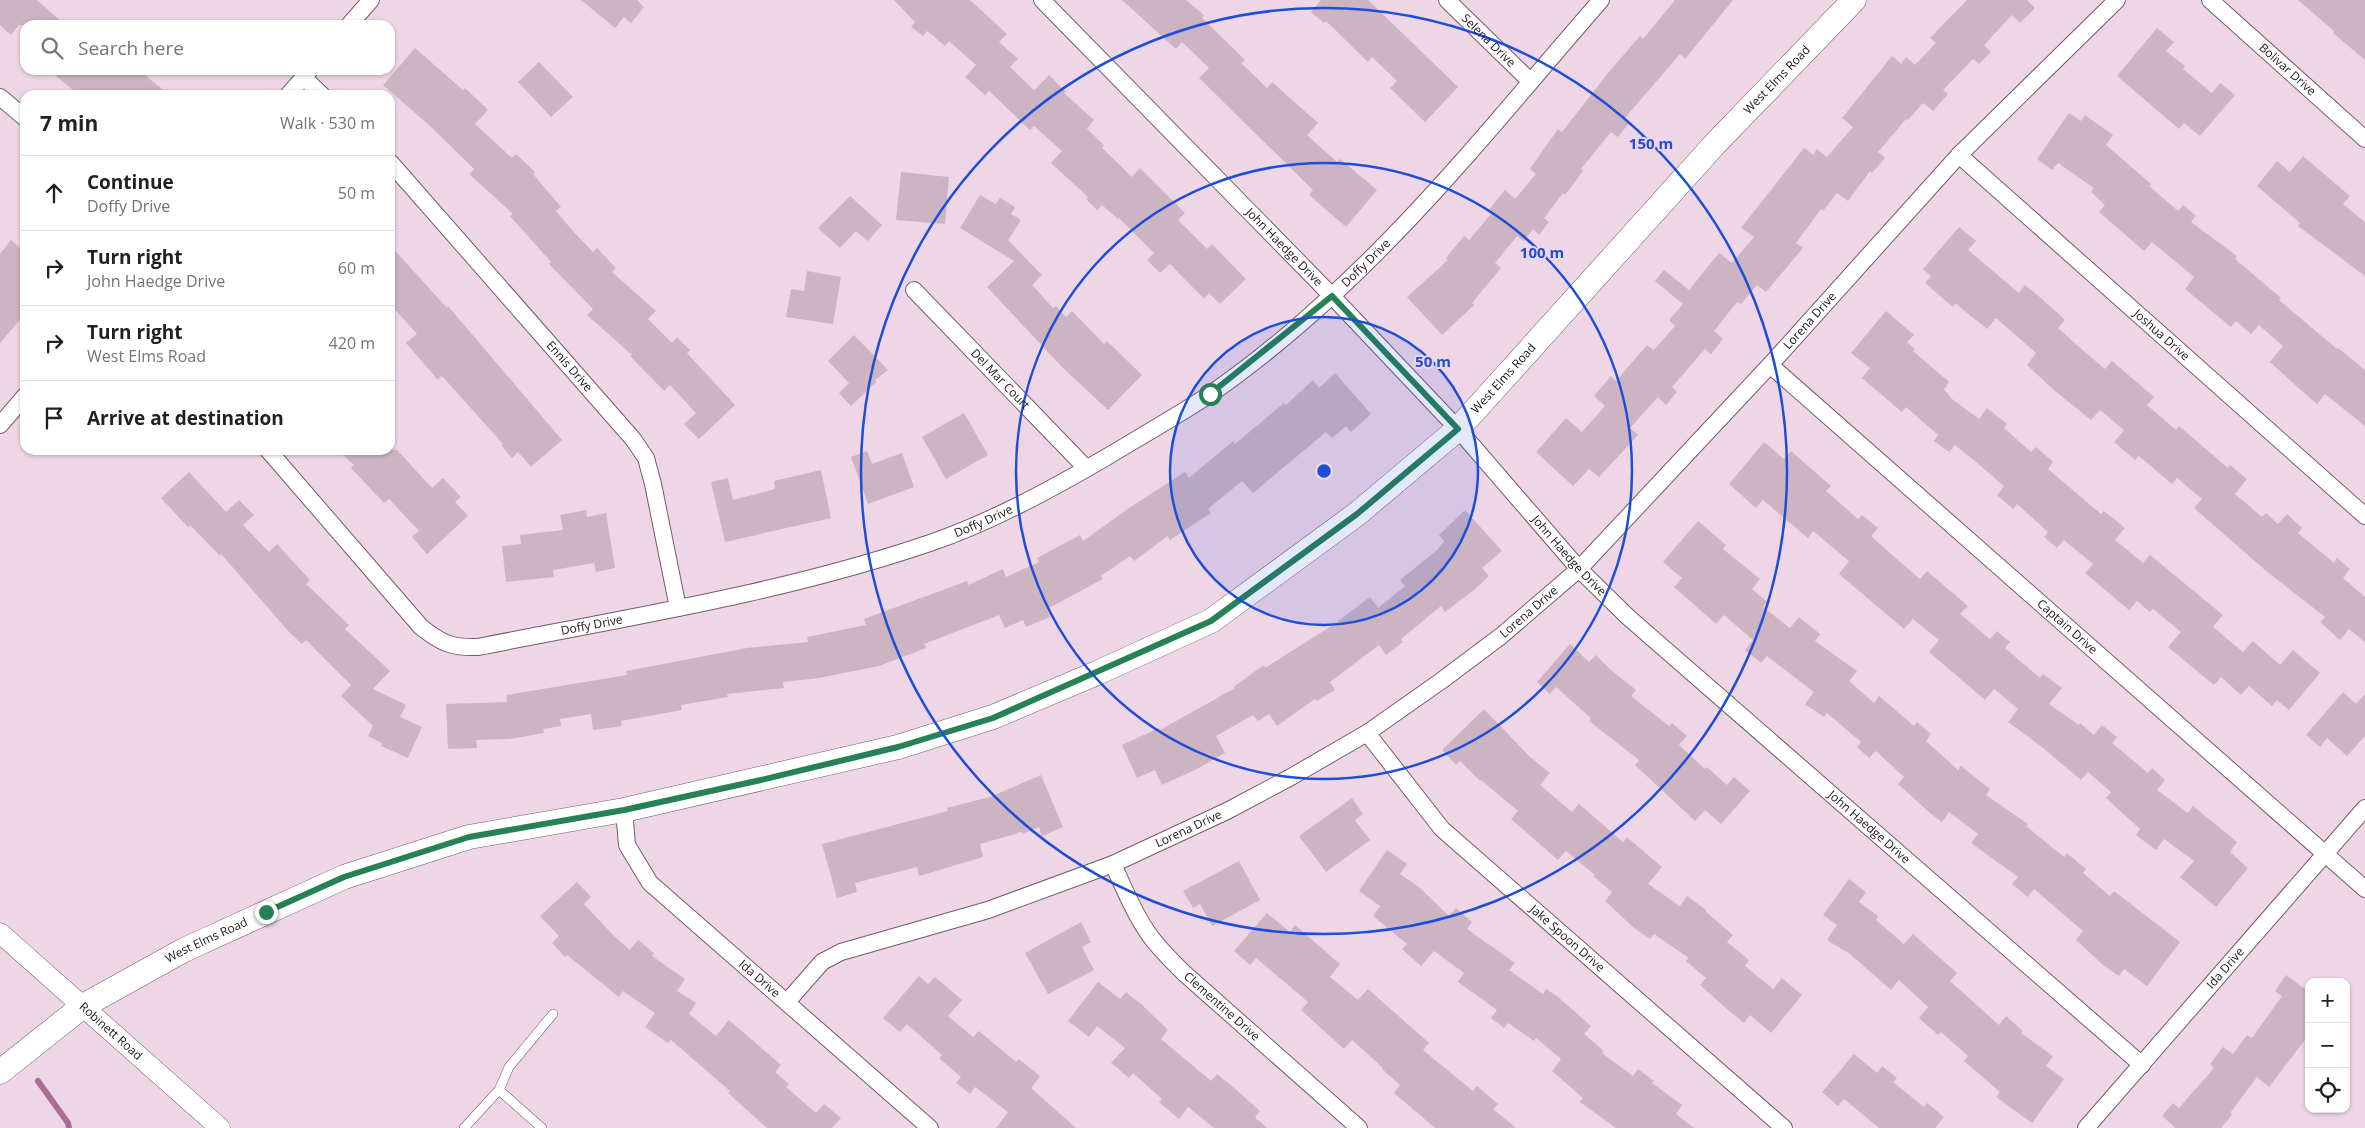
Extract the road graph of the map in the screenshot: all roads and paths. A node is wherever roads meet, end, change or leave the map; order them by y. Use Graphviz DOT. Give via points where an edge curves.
graph roads {
  1 [pos="371,0"];
  2 [pos="1042,0"];
  3 [pos="1447,0"];
  4 [pos="1601,0"];
  5 [pos="1854,0"];
  6 [pos="2117,0"];
  7 [pos="2210,0"];
  8 [pos="353,20"];
  9 [pos="305,75"];
  10 [pos="307,75"];
  11 [pos="1530,81"];
  12 [pos="292,90"];
  13 [pos="318,90"];
  14 [pos="0,97"];
  15 [pos="20,114"];
  16 [pos="2365,139"];
  17 [pos="1960,155"];
  18 [pos="395,168"];
  19 [pos="914,290"];
  20 [pos="1332,296"];
  21 [pos="1770,365"];
  22 [pos="20,402"];
  23 [pos="0,424"];
  24 [pos="1458,429"];
  25 [pos="272,455"];
  26 [pos="1086,468"];
  27 [pos="2365,516"];
  28 [pos="1579,569"];
  29 [pos="678,608"];
  30 [pos="1367,733"];
  31 [pos="2365,808"];
  32 [pos="624,810"];
  33 [pos="2325,854"];
  34 [pos="1113,864"];
  35 [pos="2365,889"];
  36 [pos="0,933"];
  37 [pos="787,1002"];
  38 [pos="83,1006"];
  39 [pos="553,1014"];
  40 [pos="2142,1065"];
  41 [pos="0,1072"];
  42 [pos="499,1090"];
  43 [pos="220,1128"];
  44 [pos="464,1128"];
  45 [pos="542,1128"];
  46 [pos="930,1128"];
  47 [pos="1359,1128"];
  48 [pos="1784,1128"];
  49 [pos="2086,1128"];
  1 -- 8 [label="street"];
  2 -- 20 [label="street, John Haedge Drive"];
  3 -- 11 [label="street, Selena Drive"];
  4 -- 11 [label="street, Doffy Drive"];
  5 -- 24 [label="main road, West Elms Road" via="1714,145"];
  6 -- 17 [label="street, Lorena Drive"];
  7 -- 16 [label="street, Bolivar Drive"];
  9 -- 12 [label="street"];
  10 -- 13 [label="street"];
  11 -- 20 [label="street, Doffy Drive" via="1439,187"];
  14 -- 15 [label="street"];
  17 -- 21 [label="street, Lorena Drive"];
  17 -- 27 [label="street, Joshua Drive"];
  18 -- 29 [label="street, Ennis Drive" via="633,438 646,458"];
  19 -- 26 [label="street, Del Mar Court"];
  20 -- 24 [label="street, John Haedge Drive"];
  20 -- 26 [label="street, Doffy Drive" via="1210,394"];
  21 -- 28 [label="street, Lorena Drive"];
  21 -- 33 [label="street, Captain Drive"];
  22 -- 23 [label="street"];
  24 -- 28 [label="street, John Haedge Drive"];
  24 -- 32 [label="main road, West Elms Road" via="1357,514 1211,621 993,718 898,747"];
  25 -- 29 [label="street, Doffy Drive" via="421,627 439,642 461,648 478,647"];
  26 -- 29 [label="street, Doffy Drive" via="1023,502 934,541 832,574 727,600"];
  28 -- 30 [label="street, Lorena Drive" via="1501,636"];
  28 -- 40 [label="street, John Haedge Drive" via="1628,618"];
  30 -- 34 [label="street, Lorena Drive" via="1227,811"];
  30 -- 48 [label="street, Jake Spoon Drive" via="1442,829"];
  31 -- 33 [label="street, Ida Drive"];
  32 -- 37 [label="street, Ida Drive" via="627,846 650,883"];
  32 -- 38 [label="main road, West Elms Road" via="469,837 344,877 184,950"];
  33 -- 35 [label="street, Captain Drive"];
  33 -- 40 [label="street, Ida Drive"];
  34 -- 37 [label="street, Lorena Drive" via="988,910 841,952 822,962"];
  34 -- 47 [label="street, Clementine Drive" via="1146,931 1164,952"];
  36 -- 38 [label="street, Robinett Road"];
  37 -- 46 [label="street, Ida Drive"];
  38 -- 41 [label="main road, West Elms Road"];
  38 -- 43 [label="street, Robinett Road"];
  39 -- 42 [label="lane" via="509,1067"];
  40 -- 49 [label="street, Ida Drive"];
  42 -- 44 [label="lane"];
  42 -- 45 [label="lane"];
}
